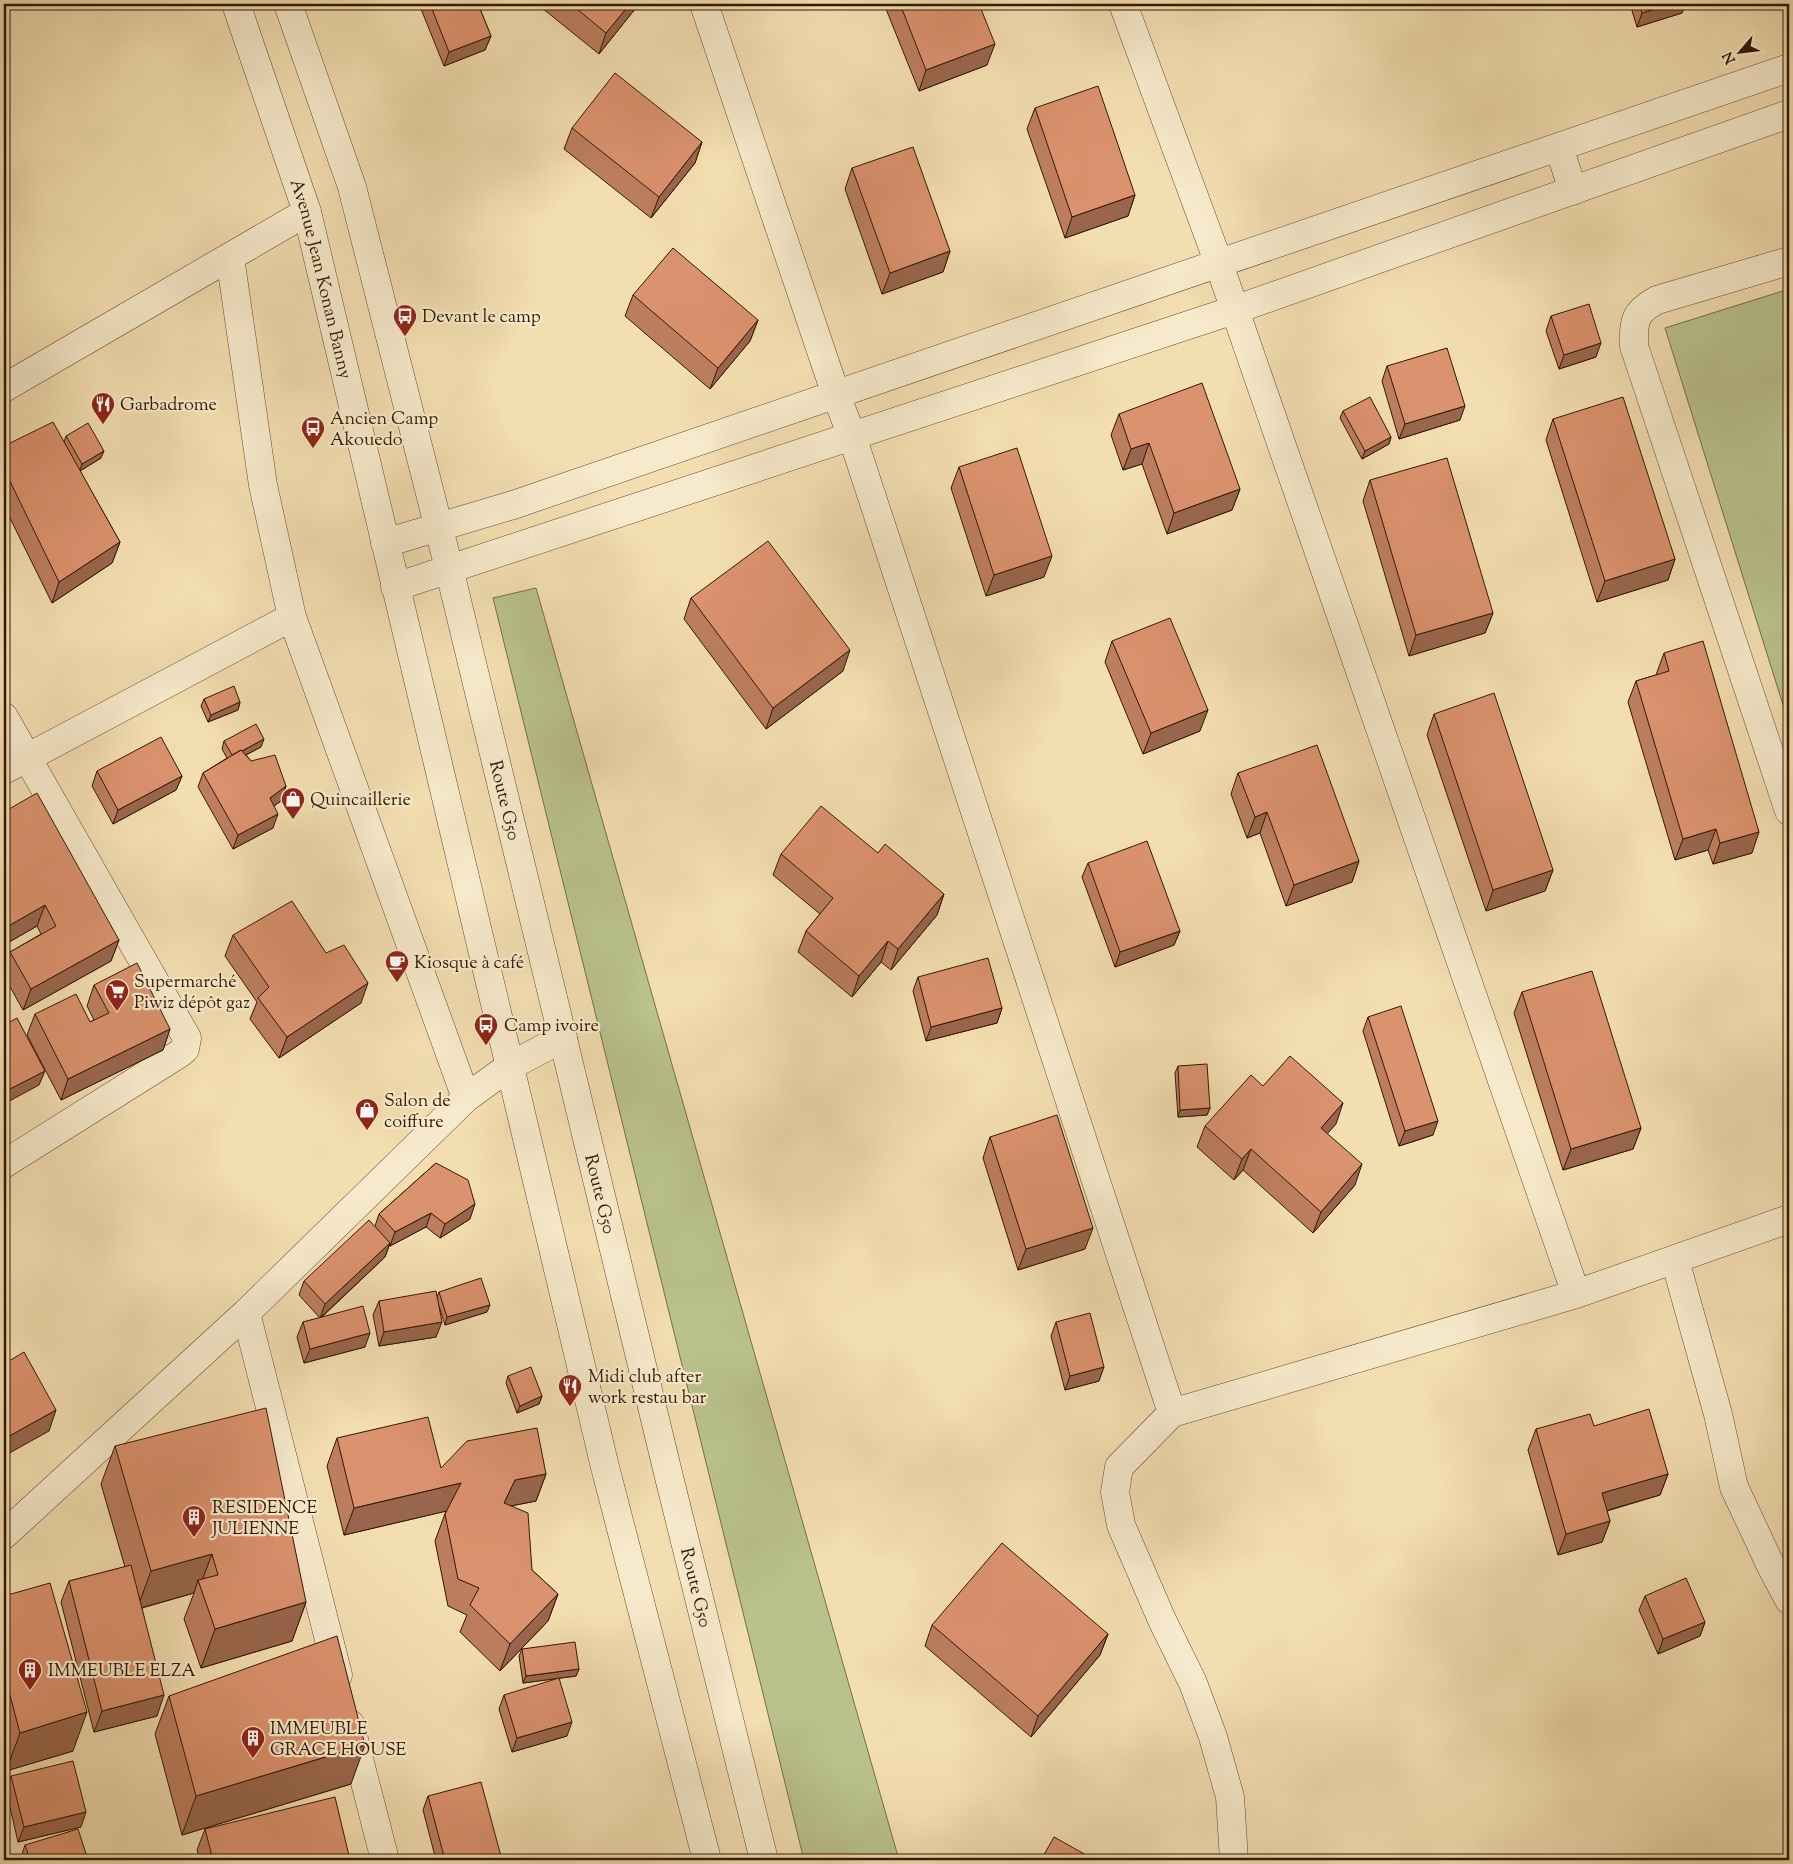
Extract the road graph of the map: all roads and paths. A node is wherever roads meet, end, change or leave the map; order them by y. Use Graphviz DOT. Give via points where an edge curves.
graph roads {
  1 [pos="236,4"];
  2 [pos="288,4"];
  3 [pos="704,4"];
  4 [pos="1123,4"];
  5 [pos="1789,68"];
  6 [pos="1789,114"];
  7 [pos="1559,148"];
  8 [pos="1572,191"];
  9 [pos="307,212"];
  10 [pos="230,257"];
  11 [pos="1789,261"];
  12 [pos="1219,264"];
  13 [pos="1234,310"];
  14 [pos="4,388"];
  15 [pos="836,395"];
  16 [pos="852,436"];
  17 [pos="438,528"];
  18 [pos="387,551"];
  19 [pos="449,568"];
  20 [pos="395,587"];
  21 [pos="292,617"];
  22 [pos="4,717"];
  23 [pos="27,757"];
  24 [pos="4,770"];
  25 [pos="1789,811"];
  26 [pos="563,1038"];
  27 [pos="510,1066"];
  28 [pos="466,1098"];
  29 [pos="4,1164"];
  30 [pos="1789,1219"];
  31 [pos="1675,1260"];
  32 [pos="1576,1294"];
  33 [pos="246,1313"];
  34 [pos="1172,1413"];
  35 [pos="4,1535"];
  36 [pos="1789,1600"];
  37 [pos="385,1860"];
  38 [pos="707,1860"];
  39 [pos="764,1860"];
  40 [pos="1234,1860"];
  1 -- 9 [label="street, Avenue Jean Konan Banny"];
  2 -- 17 [label="street" via="352,187"];
  3 -- 15 [label="street"];
  4 -- 12 [label="street"];
  5 -- 7 [label="street"];
  6 -- 8 [label="street"];
  7 -- 8 [label="street"];
  7 -- 12 [label="street"];
  8 -- 13 [label="street"];
  9 -- 10 [label="street"];
  9 -- 18 [label="street, Avenue Jean Konan Banny"];
  10 -- 14 [label="street"];
  10 -- 21 [label="street" via="263,484"];
  11 -- 25 [label="street" via="1657,300 1643,308 1634,322 1634,346"];
  12 -- 13 [label="street"];
  12 -- 15 [label="street"];
  13 -- 16 [label="street"];
  13 -- 32 [label="street"];
  15 -- 16 [label="street"];
  15 -- 17 [label="street"];
  16 -- 19 [label="street"];
  16 -- 34 [label="street"];
  17 -- 18 [label="street"];
  17 -- 19 [label="street, Route G50"];
  18 -- 20 [label="street"];
  19 -- 20 [label="street"];
  19 -- 26 [label="street, Route G50"];
  20 -- 27 [label="street"];
  21 -- 23 [label="street"];
  21 -- 28 [label="street"];
  22 -- 23 [label="street"];
  23 -- 24 [label="street"];
  23 -- 29 [label="street" via="187,1038 185,1049 179,1054"];
  26 -- 27 [label="street"];
  26 -- 39 [label="street, Route G50"];
  27 -- 28 [label="street"];
  27 -- 38 [label="street" via="605,1468"];
  28 -- 33 [label="street"];
  30 -- 31 [label="street"];
  31 -- 32 [label="street"];
  31 -- 36 [label="street" via="1718,1414 1734,1487"];
  32 -- 34 [label="street"];
  33 -- 35 [label="street"];
  33 -- 37 [label="street"];
  34 -- 40 [label="street" via="1119,1467 1115,1492 1121,1525 1193,1683 1213,1737 1230,1797"];
}
